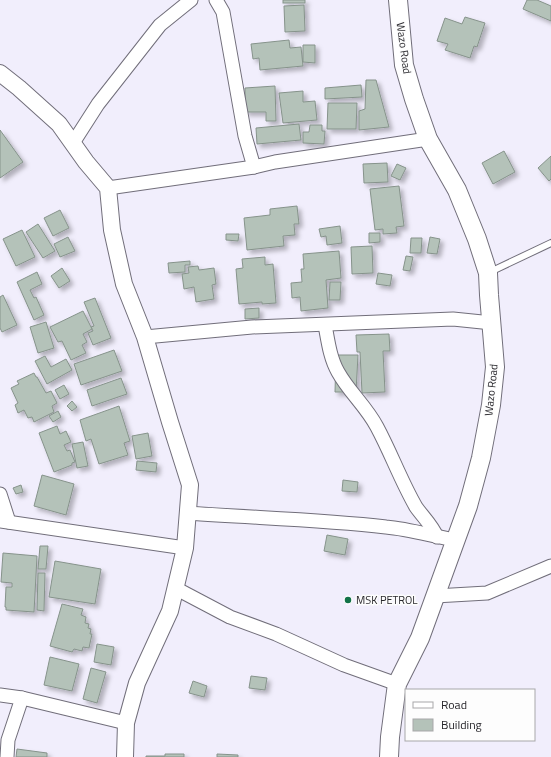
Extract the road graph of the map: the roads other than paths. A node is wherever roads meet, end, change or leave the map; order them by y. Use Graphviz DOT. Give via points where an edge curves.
graph roads {
  1 [pos="191,0"];
  2 [pos="216,0"];
  3 [pos="398,0"];
  4 [pos="0,73"];
  5 [pos="428,139"];
  6 [pos="73,143"];
  7 [pos="254,167"];
  8 [pos="108,188"];
  9 [pos="551,243"];
  10 [pos="488,273"];
  11 [pos="492,323"];
  12 [pos="325,325"];
  13 [pos="145,337"];
  14 [pos="0,494"];
  15 [pos="188,513"];
  16 [pos="5,522"];
  17 [pos="437,537"];
  18 [pos="455,540"];
  19 [pos="185,548"];
  20 [pos="551,566"];
  21 [pos="175,588"];
  22 [pos="435,596"];
  23 [pos="397,684"];
  24 [pos="0,695"];
  25 [pos="22,698"];
  26 [pos="126,723"];
  27 [pos="7,757"];
  28 [pos="125,757"];
  29 [pos="389,757"];
  1 -- 6 [label="street" via="160,25 98,104"];
  2 -- 7 [label="street" via="223,12 245,136"];
  3 -- 5 [label="main road, Wazo Road" via="404,65"];
  4 -- 6 [label="street" via="59,124"];
  5 -- 7 [label="street"];
  5 -- 10 [label="main road, Wazo Road" via="457,190"];
  6 -- 8 [label="street"];
  7 -- 8 [label="street"];
  8 -- 13 [label="street" via="112,230 124,284"];
  9 -- 10 [label="lane"];
  10 -- 11 [label="main road, Wazo Road"];
  11 -- 12 [label="street" via="453,319"];
  11 -- 18 [label="main road, Wazo Road" via="495,367 491,405 481,458 468,506"];
  12 -- 13 [label="street" via="252,327"];
  12 -- 17 [label="street" via="338,373 364,405 417,508"];
  13 -- 15 [label="street" via="190,485"];
  14 -- 16 [label="street"];
  15 -- 17 [label="street" via="387,527"];
  15 -- 19 [label="street"];
  16 -- 19 [label="street"];
  17 -- 18 [label="street"];
  18 -- 22 [label="main road, Wazo Road"];
  19 -- 21 [label="street"];
  20 -- 22 [label="street" via="487,593"];
  21 -- 23 [label="street" via="230,617 276,634 344,665"];
  21 -- 26 [label="street" via="170,611 137,683"];
  22 -- 23 [label="main road, Wazo Road" via="420,638"];
  23 -- 29 [label="main road, Wazo Road"];
  24 -- 25 [label="street"];
  25 -- 26 [label="street"];
  25 -- 27 [label="street" via="8,740"];
  26 -- 28 [label="street"];
}
